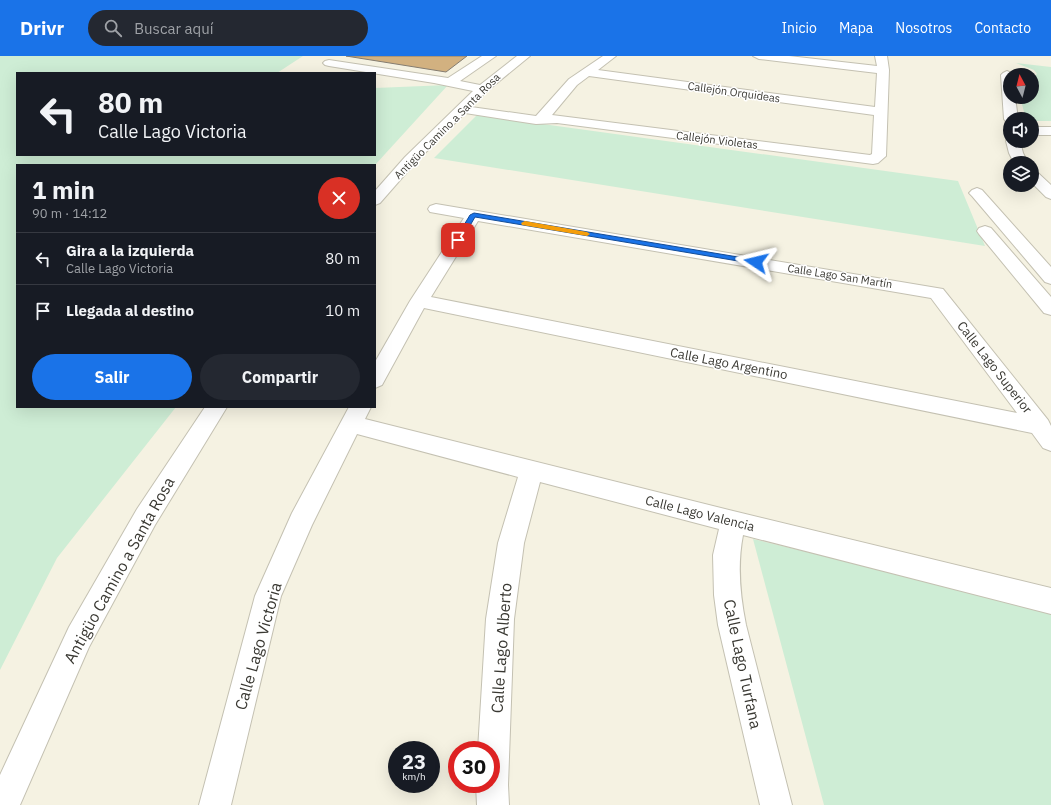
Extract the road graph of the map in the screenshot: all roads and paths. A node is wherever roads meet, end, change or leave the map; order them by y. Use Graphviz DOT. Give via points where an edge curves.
graph roads {
  1 [pos="490,56"];
  2 [pos="524,56"];
  3 [pos="610,56"];
  4 [pos="759,56"];
  5 [pos="881,56"];
  6 [pos="329,63"];
  7 [pos="883,70"];
  8 [pos="587,72"];
  9 [pos="450,82"];
  10 [pos="482,88"];
  11 [pos="473,98"];
  12 [pos="462,109"];
  13 [pos="882,112"];
  14 [pos="548,118"];
  15 [pos="1039,131"];
  16 [pos="1051,131"];
  17 [pos="1039,182"];
  18 [pos="977,193"];
  19 [pos="1051,194"];
  20 [pos="376,199"];
  21 [pos="436,209"];
  22 [pos="474,215"];
  23 [pos="985,231"];
  24 [pos="1044,261"];
  25 [pos="1010,262"];
  26 [pos="1051,278"];
  27 [pos="1031,286"];
  28 [pos="1051,286"];
  29 [pos="937,293"];
  30 [pos="419,301"];
  31 [pos="1051,309"];
  32 [pos="376,378"];
  33 [pos="215,408"];
  34 [pos="355,415"];
  35 [pos="1040,426"];
  36 [pos="1051,442"];
  37 [pos="532,470"];
  38 [pos="733,522"];
  39 [pos="1051,601"];
  40 [pos="3,805"];
  41 [pos="215,805"];
  42 [pos="493,805"];
  43 [pos="776,805"];
  1 -- 9 [label="street"];
  2 -- 10 [label="street, Antigüo Camino a Santa Rosa"];
  3 -- 8 [label="street"];
  4 -- 7 [label="street"];
  5 -- 7 [label="street"];
  6 -- 9 [label="street"];
  7 -- 13 [label="street"];
  8 -- 13 [label="street, Callejón Orquideas"];
  8 -- 14 [label="street" via="573,82"];
  9 -- 10 [label="street"];
  10 -- 11 [label="street, Antigüo Camino a Santa Rosa"];
  11 -- 12 [label="street, Antigüo Camino a Santa Rosa"];
  11 -- 14 [label="street, Callejón Violetas" via="541,111"];
  12 -- 14 [label="street, Callejón Violetas"];
  12 -- 20 [label="street, Antigüo Camino a Santa Rosa" via="410,160"];
  13 -- 14 [label="street, Callejón Violetas" via="879,156 876,160"];
  15 -- 16 [label="street"];
  17 -- 19 [label="street"];
  18 -- 24 [label="street"];
  21 -- 22 [label="street, Calle Lago San Martín"];
  22 -- 29 [label="street, Calle Lago San Martín"];
  22 -- 30 [label="street"];
  23 -- 25 [label="street"];
  24 -- 25 [label="street"];
  24 -- 26 [label="street"];
  25 -- 27 [label="street"];
  27 -- 28 [label="street"];
  27 -- 31 [label="street"];
  29 -- 35 [label="street, Calle Lago Superior"];
  30 -- 32 [label="street"];
  30 -- 35 [label="street, Calle Lago Argentino"];
  33 -- 40 [label="street, Antigüo Camino a Santa Rosa" via="146,517 79,637"];
  34 -- 37 [label="street, Calle Lago Valencia"];
  34 -- 41 [label="street, Calle Lago Victoria" via="301,521 268,596"];
  35 -- 36 [label="street, Calle Lago Superior"];
  37 -- 38 [label="street, Calle Lago Valencia"];
  37 -- 42 [label="street, Calle Lago Alberto" via="511,543 500,619"];
  38 -- 39 [label="street, Calle Lago Valencia"];
  38 -- 43 [label="street, Calle Lago Turfana" via="726,554 728,603"];
}
